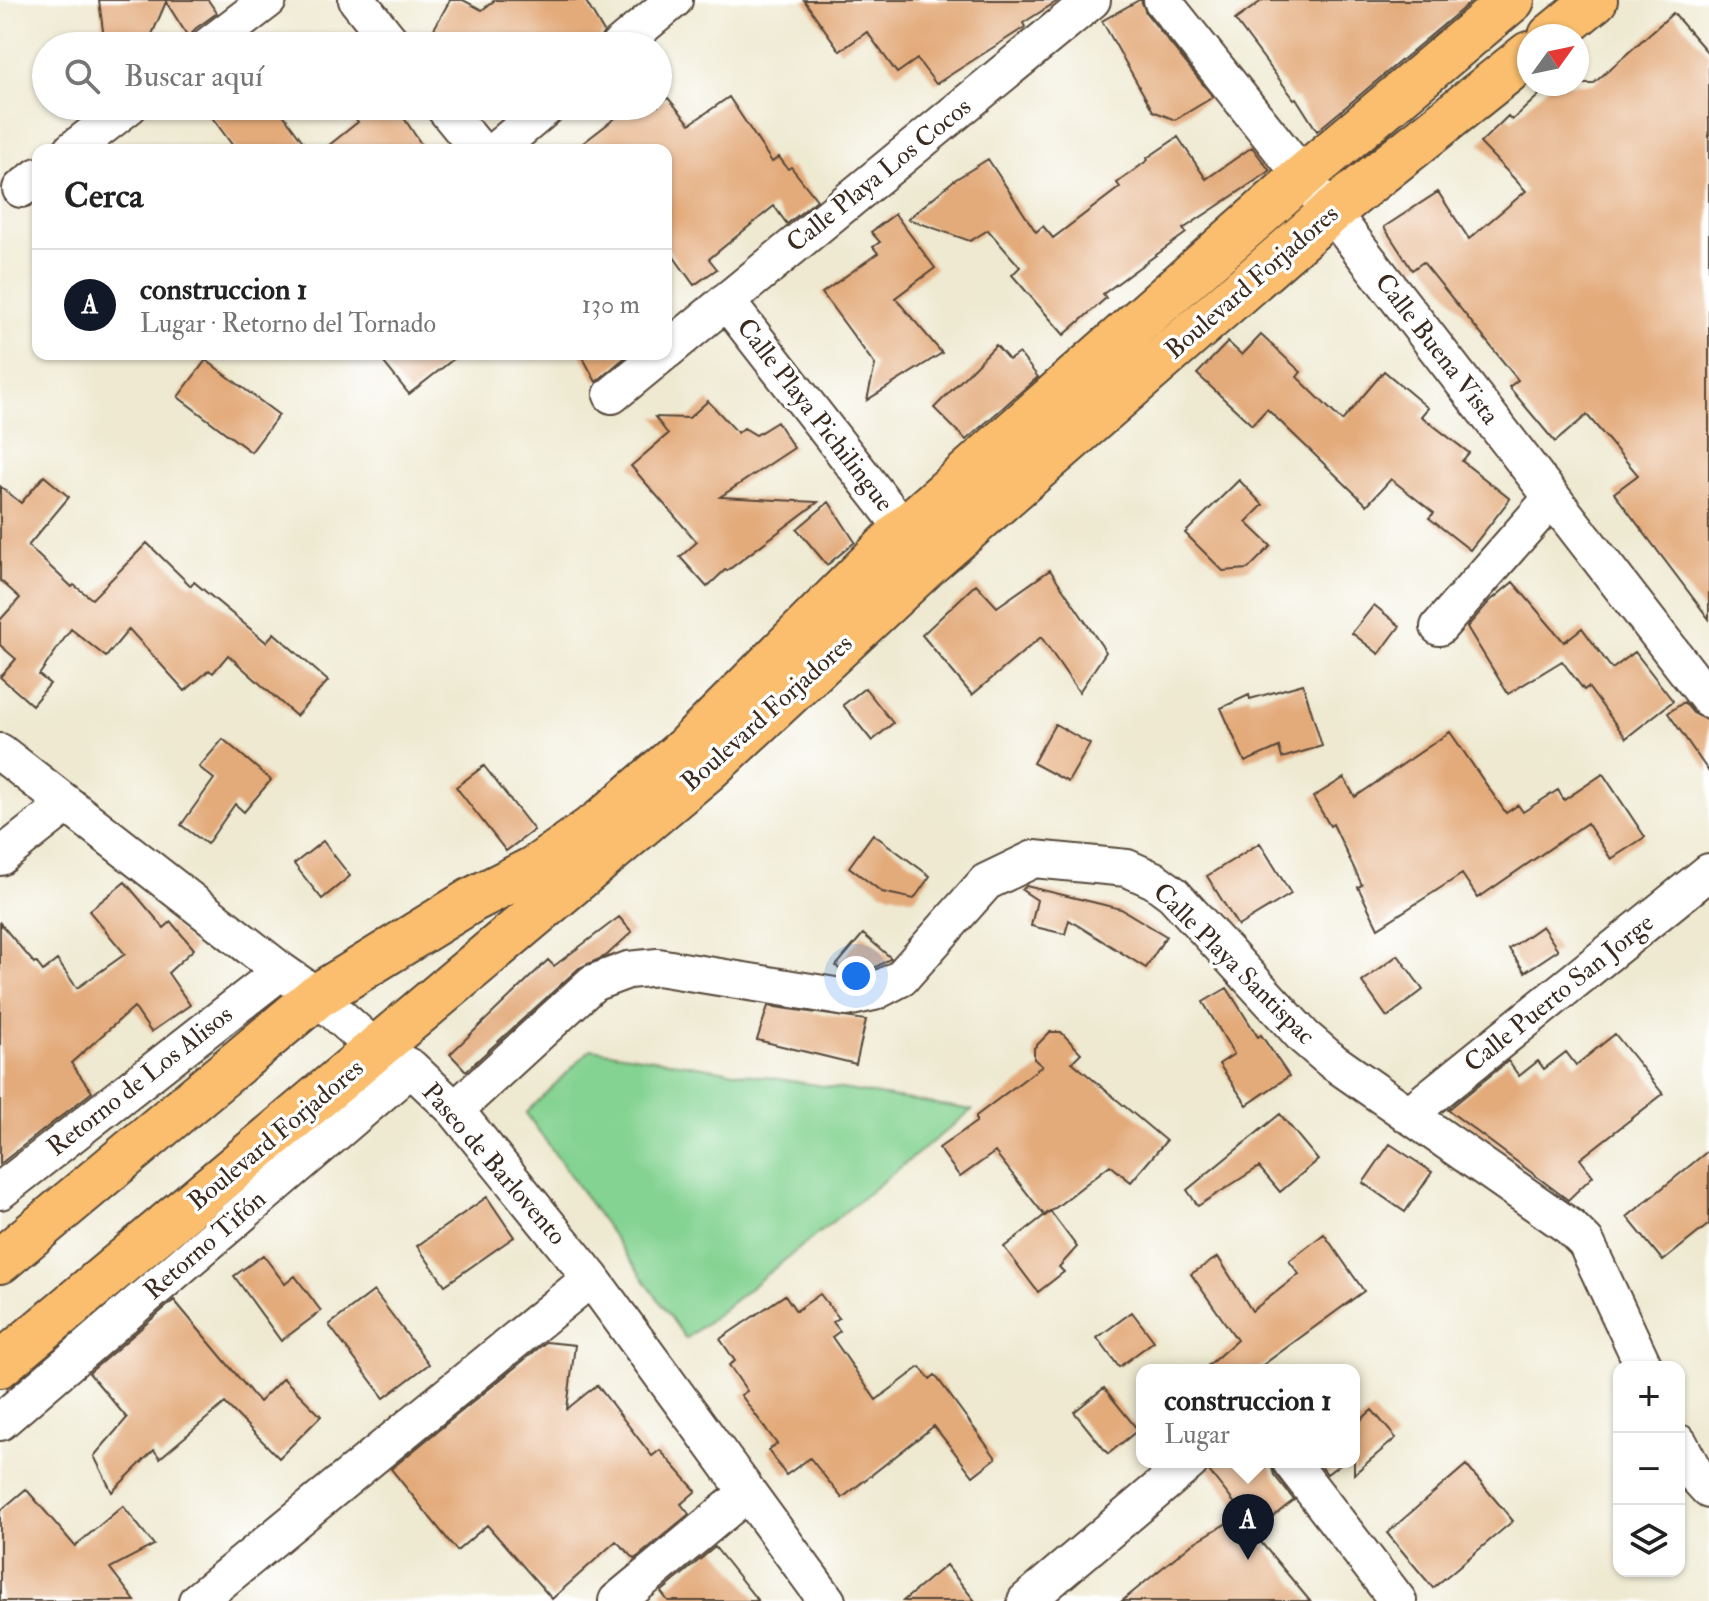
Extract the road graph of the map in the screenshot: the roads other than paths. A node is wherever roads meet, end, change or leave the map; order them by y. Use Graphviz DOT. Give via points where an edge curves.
graph roads {
  1 [pos="268,0"];
  2 [pos="357,0"];
  3 [pos="674,0"];
  4 [pos="1092,0"];
  5 [pos="1162,0"];
  6 [pos="1512,0"];
  7 [pos="1595,0"];
  8 [pos="1566,24"];
  9 [pos="226,32"];
  10 [pos="383,32"];
  11 [pos="636,32"];
  12 [pos="1517,64"];
  13 [pos="111,120"];
  14 [pos="454,120"];
  15 [pos="531,120"];
  16 [pos="80,144"];
  17 [pos="474,144"];
  18 [pos="503,144"];
  19 [pos="1302,177"];
  20 [pos="1331,212"];
  21 [pos="726,301"];
  22 [pos="672,345"];
  23 [pos="654,360"];
  24 [pos="612,395"];
  25 [pos="1551,499"];
  26 [pos="904,529"];
  27 [pos="1439,627"];
  28 [pos="1709,700"];
  29 [pos="0,752"];
  30 [pos="66,805"];
  31 [pos="0,857"];
  32 [pos="1709,872"];
  33 [pos="281,971"];
  34 [pos="317,996"];
  35 [pos="394,1059"];
  36 [pos="455,1110"];
  37 [pos="1408,1115"];
  38 [pos="0,1191"];
  39 [pos="0,1261"];
  40 [pos="591,1278"];
  41 [pos="1641,1361"];
  42 [pos="0,1365"];
  43 [pos="0,1422"];
  44 [pos="1685,1454"];
  45 [pos="1183,1468"];
  46 [pos="1296,1468"];
  47 [pos="1709,1490"];
  48 [pos="747,1493"];
  49 [pos="197,1601"];
  50 [pos="617,1601"];
  51 [pos="827,1601"];
  52 [pos="1026,1601"];
  53 [pos="1398,1601"];
  1 -- 9 [label="street"];
  2 -- 10 [label="street"];
  3 -- 11 [label="street"];
  4 -- 21 [label="street, Calle Playa Los Cocos"];
  5 -- 19 [label="street, Calle Buena Vista"];
  6 -- 19 [label="main road, Boulevard Forjadores"];
  7 -- 8 [label="main road"];
  12 -- 20 [label="main road, Boulevard Forjadores"];
  13 -- 16 [label="street"];
  14 -- 17 [label="street"];
  15 -- 18 [label="street"];
  19 -- 20 [label="street, Calle Buena Vista"];
  19 -- 26 [label="main road, Boulevard Forjadores"];
  20 -- 25 [label="street, Calle Buena Vista"];
  20 -- 35 [label="main road, Boulevard Forjadores" via="928,564"];
  21 -- 22 [label="street, Calle Playa Los Cocos"];
  21 -- 26 [label="street, Calle Playa Pichilingue"];
  23 -- 24 [label="street, Calle Playa Los Cocos"];
  25 -- 27 [label="street"];
  25 -- 28 [label="street, Calle Buena Vista"];
  26 -- 34 [label="main road, Boulevard Forjadores" via="685,749 602,821 537,867 472,900"];
  29 -- 30 [label="street, Paseo de Barlovento"];
  30 -- 31 [label="street"];
  30 -- 33 [label="street, Paseo de Barlovento"];
  32 -- 37 [label="street, Calle Puerto San Jorge"];
  33 -- 34 [label="street, Paseo de Barlovento"];
  33 -- 38 [label="street, Retorno de Los Alisos"];
  34 -- 35 [label="street, Paseo de Barlovento"];
  34 -- 39 [label="main road, Boulevard Forjadores"];
  35 -- 36 [label="street, Paseo de Barlovento"];
  35 -- 42 [label="main road, Boulevard Forjadores"];
  35 -- 43 [label="street, Retorno Tifón"];
  36 -- 37 [label="street, Calle Playa Santispac" via="593,983 628,970 658,967 847,998 874,992 901,978 986,882 1034,859 1127,868 1154,880 1173,894 1304,1037"];
  36 -- 40 [label="street, Paseo de Barlovento"];
  37 -- 41 [label="street, Calle Playa Santispac" via="1586,1243"];
  40 -- 48 [label="street, Paseo de Barlovento"];
  40 -- 49 [label="street"];
  44 -- 47 [label="street"];
  45 -- 52 [label="street"];
  46 -- 53 [label="street"];
  48 -- 50 [label="street"];
  48 -- 51 [label="street, Paseo de Barlovento"];
}
